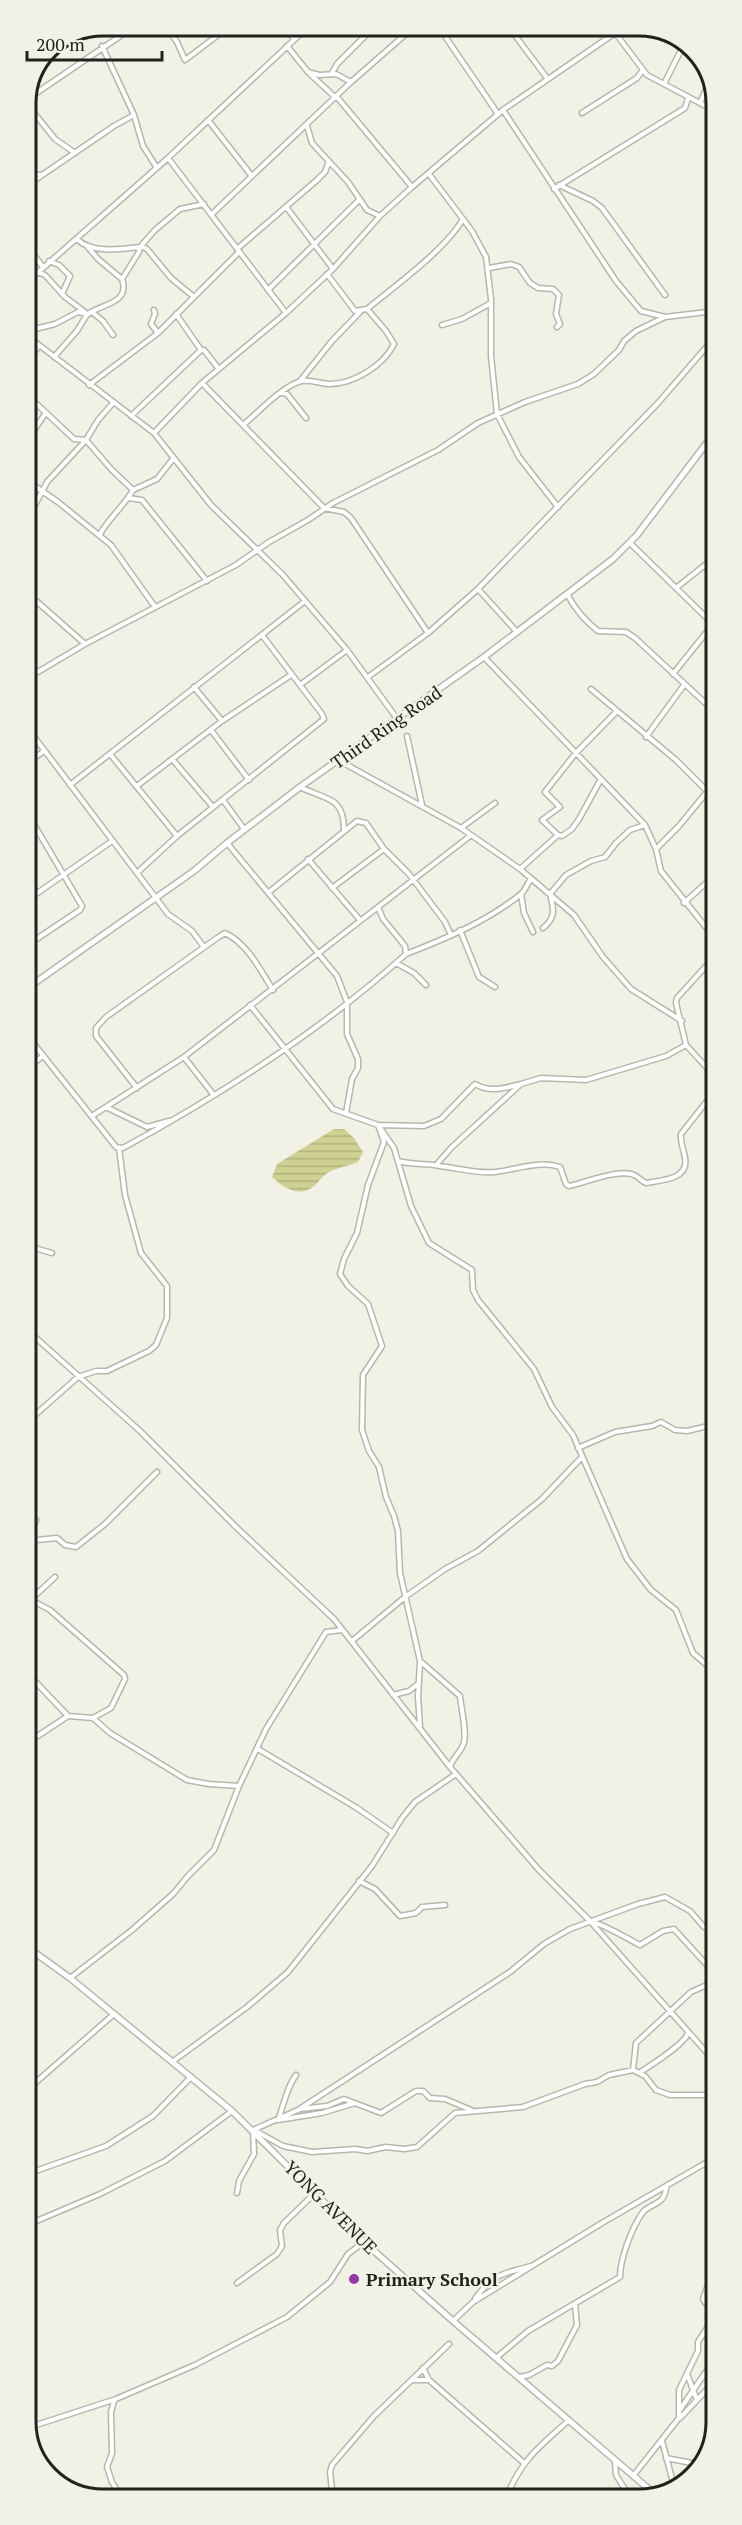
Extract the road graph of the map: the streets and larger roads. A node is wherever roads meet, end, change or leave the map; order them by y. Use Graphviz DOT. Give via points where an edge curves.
graph roads {
  1 [pos="118,36"];
  2 [pos="172,36"];
  3 [pos="217,36"];
  4 [pos="291,36"];
  5 [pos="297,36"];
  6 [pos="365,36"];
  7 [pos="404,36"];
  8 [pos="445,36"];
  9 [pos="516,36"];
  10 [pos="610,36"];
  11 [pos="617,36"];
  12 [pos="294,39"];
  13 [pos="287,45"];
  14 [pos="102,46"];
  15 [pos="681,51"];
  16 [pos="642,71"];
  17 [pos="308,72"];
  18 [pos="332,73"];
  19 [pos="547,78"];
  20 [pos="351,82"];
  21 [pos="664,84"];
  22 [pos="705,91"];
  23 [pos="37,94"];
  24 [pos="336,97"];
  25 [pos="688,98"];
  26 [pos="700,103"];
  27 [pos="706,106"];
  28 [pos="503,110"];
  29 [pos="582,113"];
  30 [pos="498,114"];
  31 [pos="36,115"];
  32 [pos="134,115"];
  33 [pos="208,120"];
  34 [pos="307,126"];
  35 [pos="75,153"];
  36 [pos="168,158"];
  37 [pos="329,161"];
  38 [pos="158,168"];
  39 [pos="429,174"];
  40 [pos="36,175"];
  41 [pos="42,175"];
  42 [pos="251,175"];
  43 [pos="36,179"];
  44 [pos="559,185"];
  45 [pos="412,187"];
  46 [pos="554,189"];
  47 [pos="360,199"];
  48 [pos="204,204"];
  49 [pos="287,208"];
  50 [pos="212,214"];
  51 [pos="380,216"];
  52 [pos="463,219"];
  53 [pos="77,239"];
  54 [pos="314,243"];
  55 [pos="86,244"];
  56 [pos="140,246"];
  57 [pos="238,250"];
  58 [pos="36,258"];
  59 [pos="49,261"];
  60 [pos="43,267"];
  61 [pos="489,268"];
  62 [pos="333,269"];
  63 [pos="37,272"];
  64 [pos="327,274"];
  65 [pos="122,279"];
  66 [pos="268,290"];
  67 [pos="62,294"];
  68 [pos="665,295"];
  69 [pos="194,297"];
  70 [pos="491,303"];
  71 [pos="367,309"];
  72 [pos="154,310"];
  73 [pos="360,312"];
  74 [pos="706,312"];
  75 [pos="90,313"];
  76 [pos="286,313"];
  77 [pos="176,314"];
  78 [pos="665,317"];
  79 [pos="442,325"];
  80 [pos="556,327"];
  81 [pos="36,329"];
  82 [pos="158,333"];
  83 [pos="113,335"];
  84 [pos="36,343"];
  85 [pos="39,346"];
  86 [pos="706,347"];
  87 [pos="36,350"];
  88 [pos="201,350"];
  89 [pos="54,357"];
  90 [pos="219,369"];
  91 [pos="299,382"];
  92 [pos="202,383"];
  93 [pos="89,385"];
  94 [pos="281,393"];
  95 [pos="113,403"];
  96 [pos="36,405"];
  97 [pos="45,414"];
  98 [pos="497,414"];
  99 [pos="131,416"];
  100 [pos="306,418"];
  101 [pos="243,425"];
  102 [pos="36,427"];
  103 [pos="153,433"];
  104 [pos="86,440"];
  105 [pos="706,444"];
  106 [pos="173,459"];
  107 [pos="36,488"];
  108 [pos="133,490"];
  109 [pos="42,492"];
  110 [pos="129,498"];
  111 [pos="36,503"];
  112 [pos="324,508"];
  113 [pos="558,508"];
  114 [pos="100,534"];
  115 [pos="630,543"];
  116 [pos="257,550"];
  117 [pos="706,564"];
  118 [pos="207,581"];
  119 [pos="675,588"];
  120 [pos="478,589"];
  121 [pos="567,594"];
  122 [pos="36,601"];
  123 [pos="305,601"];
  124 [pos="155,607"];
  125 [pos="706,617"];
  126 [pos="517,632"];
  127 [pos="428,633"];
  128 [pos="262,635"];
  129 [pos="706,635"];
  130 [pos="86,644"];
  131 [pos="347,650"];
  132 [pos="484,657"];
  133 [pos="36,673"];
  134 [pos="673,674"];
  135 [pos="291,675"];
  136 [pos="368,677"];
  137 [pos="300,685"];
  138 [pos="684,686"];
  139 [pos="194,687"];
  140 [pos="591,688"];
  141 [pos="706,704"];
  142 [pos="617,711"];
  143 [pos="398,720"];
  144 [pos="222,721"];
  145 [pos="211,730"];
  146 [pos="407,736"];
  147 [pos="646,737"];
  148 [pos="36,740"];
  149 [pos="44,751"];
  150 [pos="110,754"];
  151 [pos="575,754"];
  152 [pos="36,757"];
  153 [pos="172,759"];
  154 [pos="338,760"];
  155 [pos="602,779"];
  156 [pos="249,780"];
  157 [pos="70,785"];
  158 [pos="137,786"];
  159 [pos="300,787"];
  160 [pos="706,790"];
  161 [pos="706,792"];
  162 [pos="224,800"];
  163 [pos="495,803"];
  164 [pos="423,806"];
  165 [pos="213,807"];
  166 [pos="645,825"];
  167 [pos="36,827"];
  168 [pos="461,828"];
  169 [pos="244,829"];
  170 [pos="344,831"];
  171 [pos="558,835"];
  172 [pos="177,836"];
  173 [pos="470,836"];
  174 [pos="112,841"];
  175 [pos="227,843"];
  176 [pos="384,849"];
  177 [pos="656,849"];
  178 [pos="308,859"];
  179 [pos="520,869"];
  180 [pos="138,872"];
  181 [pos="64,873"];
  182 [pos="531,879"];
  183 [pos="412,880"];
  184 [pos="706,884"];
  185 [pos="332,888"];
  186 [pos="268,892"];
  187 [pos="36,894"];
  188 [pos="521,894"];
  189 [pos="550,894"];
  190 [pos="157,898"];
  191 [pos="684,903"];
  192 [pos="378,907"];
  193 [pos="360,920"];
  194 [pos="543,928"];
  195 [pos="706,928"];
  196 [pos="460,930"];
  197 [pos="533,932"];
  198 [pos="451,935"];
  199 [pos="36,939"];
  200 [pos="204,947"];
  201 [pos="319,952"];
  202 [pos="406,954"];
  203 [pos="396,963"];
  204 [pos="706,966"];
  205 [pos="36,982"];
  206 [pos="426,985"];
  207 [pos="495,987"];
  208 [pos="273,990"];
  209 [pos="347,1002"];
  210 [pos="250,1005"];
  211 [pos="682,1021"];
  212 [pos="686,1045"];
  213 [pos="36,1047"];
  214 [pos="284,1049"];
  215 [pos="43,1056"];
  216 [pos="184,1057"];
  217 [pos="36,1061"];
  218 [pos="706,1067"];
  219 [pos="521,1084"];
  220 [pos="137,1088"];
  221 [pos="213,1094"];
  222 [pos="706,1102"];
  223 [pos="106,1107"];
  224 [pos="346,1113"];
  225 [pos="92,1116"];
  226 [pos="178,1118"];
  227 [pos="378,1125"];
  228 [pos="119,1149"];
  229 [pos="397,1160"];
  230 [pos="436,1165"];
  231 [pos="36,1248"];
  232 [pos="52,1253"];
  233 [pos="36,1338"];
  234 [pos="78,1377"];
  235 [pos="36,1414"];
  236 [pos="706,1426"];
  237 [pos="578,1448"];
  238 [pos="581,1458"];
  239 [pos="157,1472"];
  240 [pos="36,1540"];
  241 [pos="56,1577"];
  242 [pos="36,1595"];
  243 [pos="405,1597"];
  244 [pos="36,1603"];
  245 [pos="343,1630"];
  246 [pos="352,1641"];
  247 [pos="420,1661"];
  248 [pos="706,1664"];
  249 [pos="36,1682"];
  250 [pos="420,1682"];
  251 [pos="393,1695"];
  252 [pos="68,1716"];
  253 [pos="93,1718"];
  254 [pos="420,1727"];
  255 [pos="36,1737"];
  256 [pos="258,1749"];
  257 [pos="450,1767"];
  258 [pos="456,1774"];
  259 [pos="239,1786"];
  260 [pos="393,1833"];
  261 [pos="359,1881"];
  262 [pos="445,1905"];
  263 [pos="591,1922"];
  264 [pos="706,1928"];
  265 [pos="36,1953"];
  266 [pos="706,1964"];
  267 [pos="70,1978"];
  268 [pos="706,1985"];
  269 [pos="671,2010"];
  270 [pos="114,2014"];
  271 [pos="688,2032"];
  272 [pos="706,2052"];
  273 [pos="172,2062"];
  274 [pos="633,2070"];
  275 [pos="639,2073"];
  276 [pos="296,2074"];
  277 [pos="192,2076"];
  278 [pos="36,2082"];
  279 [pos="706,2095"];
  280 [pos="356,2103"];
  281 [pos="232,2110"];
  282 [pos="298,2110"];
  283 [pos="474,2112"];
  284 [pos="278,2120"];
  285 [pos="253,2130"];
  286 [pos="706,2163"];
  287 [pos="36,2171"];
  288 [pos="668,2185"];
  289 [pos="237,2193"];
  290 [pos="315,2193"];
  291 [pos="36,2221"];
  292 [pos="364,2241"];
  293 [pos="536,2264"];
  294 [pos="237,2283"];
  295 [pos="473,2302"];
  296 [pos="575,2304"];
  297 [pos="453,2321"];
  298 [pos="706,2329"];
  299 [pos="448,2344"];
  300 [pos="496,2358"];
  301 [pos="423,2367"];
  302 [pos="706,2372"];
  303 [pos="687,2373"];
  304 [pos="519,2377"];
  305 [pos="413,2380"];
  306 [pos="429,2380"];
  307 [pos="693,2391"];
  308 [pos="706,2391"];
  309 [pos="116,2399"];
  310 [pos="697,2400"];
  311 [pos="679,2412"];
  312 [pos="680,2418"];
  313 [pos="568,2421"];
  314 [pos="36,2425"];
  315 [pos="662,2440"];
  316 [pos="666,2458"];
  317 [pos="615,2460"];
  318 [pos="524,2463"];
  319 [pos="692,2463"];
  320 [pos="633,2476"];
  321 [pos="672,2480"];
  322 [pos="648,2488"];
  323 [pos="116,2489"];
  324 [pos="332,2489"];
  325 [pos="511,2489"];
  326 [pos="624,2489"];
  1 -- 14 [label="street"];
  2 -- 3 [label="street" via="185,60"];
  4 -- 12 [label="street"];
  5 -- 12 [label="street"];
  6 -- 18 [label="street"];
  7 -- 20 [label="street"];
  8 -- 30 [label="street"];
  9 -- 19 [label="street"];
  10 -- 19 [label="street"];
  11 -- 16 [label="street"];
  12 -- 13 [label="street"];
  13 -- 17 [label="street"];
  13 -- 33 [label="street"];
  14 -- 23 [label="street"];
  14 -- 32 [label="street"];
  15 -- 21 [label="street"];
  16 -- 21 [label="street"];
  16 -- 29 [label="street" via="638,78"];
  17 -- 18 [label="street"];
  17 -- 24 [label="street"];
  18 -- 20 [label="street"];
  19 -- 28 [label="street"];
  20 -- 24 [label="street"];
  21 -- 25 [label="street"];
  22 -- 26 [label="street"];
  24 -- 34 [label="street"];
  24 -- 45 [label="street"];
  25 -- 26 [label="street"];
  25 -- 44 [label="street" via="685,108"];
  26 -- 27 [label="street"];
  28 -- 30 [label="street"];
  28 -- 46 [label="street"];
  30 -- 39 [label="street"];
  31 -- 35 [label="street" via="55,139"];
  32 -- 35 [label="street"];
  32 -- 38 [label="street" via="143,146"];
  33 -- 36 [label="street"];
  33 -- 42 [label="street"];
  34 -- 37 [label="street" via="312,143"];
  34 -- 42 [label="street"];
  35 -- 41 [label="street"];
  36 -- 38 [label="street"];
  36 -- 48 [label="street"];
  37 -- 47 [label="street"];
  37 -- 49 [label="street" via="325,172"];
  38 -- 53 [label="street"];
  39 -- 45 [label="street"];
  39 -- 52 [label="street"];
  40 -- 41 [label="street"];
  41 -- 43 [label="street"];
  42 -- 50 [label="street"];
  44 -- 46 [label="street"];
  44 -- 68 [label="street" via="602,208"];
  45 -- 51 [label="street"];
  46 -- 78 [label="street" via="641,311"];
  47 -- 51 [label="street" via="367,210"];
  47 -- 54 [label="street"];
  48 -- 50 [label="street"];
  48 -- 56 [label="street" via="180,209"];
  49 -- 54 [label="street"];
  49 -- 57 [label="street"];
  50 -- 57 [label="street"];
  51 -- 62 [label="street"];
  52 -- 61 [label="street" via="480,243"];
  52 -- 71 [label="street" via="430,255"];
  53 -- 55 [label="street"];
  53 -- 59 [label="street"];
  54 -- 62 [label="street"];
  54 -- 66 [label="street"];
  55 -- 56 [label="street" via="117,249"];
  55 -- 65 [label="street"];
  56 -- 65 [label="street"];
  56 -- 69 [label="street"];
  57 -- 66 [label="street"];
  57 -- 69 [label="street"];
  58 -- 60 [label="street"];
  59 -- 60 [label="street"];
  59 -- 67 [label="street" via="70,276"];
  60 -- 63 [label="street"];
  61 -- 70 [label="street"];
  61 -- 80 [label="street" via="511,264 519,267 538,288 553,289 559,295 556,314 560,324"];
  62 -- 64 [label="street"];
  63 -- 67 [label="street" via="45,275"];
  64 -- 73 [label="street" via="355,311"];
  64 -- 76 [label="street"];
  65 -- 75 [label="street" via="123,292 108,306"];
  66 -- 76 [label="street"];
  67 -- 75 [label="street"];
  69 -- 77 [label="street"];
  70 -- 79 [label="street"];
  70 -- 98 [label="street"];
  71 -- 73 [label="street"];
  71 -- 91 [label="street" via="391,337 394,344 390,352 352,380 329,384"];
  72 -- 82 [label="street" via="151,324"];
  73 -- 91 [label="street"];
  74 -- 78 [label="street"];
  75 -- 81 [label="street" via="78,312"];
  75 -- 83 [label="street" via="98,316"];
  75 -- 89 [label="street"];
  76 -- 90 [label="street"];
  77 -- 82 [label="street"];
  77 -- 88 [label="street"];
  78 -- 98 [label="street" via="636,331 594,374 578,384"];
  82 -- 93 [label="street"];
  84 -- 85 [label="street"];
  85 -- 87 [label="street"];
  85 -- 89 [label="street"];
  86 -- 113 [label="street"];
  88 -- 90 [label="street"];
  88 -- 99 [label="street"];
  89 -- 93 [label="street"];
  90 -- 92 [label="street"];
  91 -- 94 [label="street"];
  92 -- 101 [label="street"];
  92 -- 103 [label="street"];
  93 -- 95 [label="street"];
  94 -- 100 [label="street" via="287,394"];
  94 -- 101 [label="street"];
  95 -- 99 [label="street"];
  95 -- 104 [label="street"];
  96 -- 97 [label="street"];
  97 -- 102 [label="street"];
  97 -- 104 [label="street" via="74,439"];
  98 -- 112 [label="street" via="438,450"];
  98 -- 113 [label="street" via="519,457"];
  99 -- 103 [label="street"];
  101 -- 112 [label="street"];
  103 -- 106 [label="street"];
  104 -- 108 [label="street"];
  104 -- 109 [label="street" via="46,482"];
  105 -- 115 [label="street, Third Ring Road"];
  106 -- 108 [label="street" via="157,479"];
  106 -- 116 [label="street" via="211,505"];
  107 -- 109 [label="street"];
  108 -- 110 [label="street"];
  109 -- 111 [label="street"];
  109 -- 114 [label="street"];
  110 -- 114 [label="street"];
  110 -- 118 [label="street" via="142,500"];
  112 -- 116 [label="street"];
  112 -- 127 [label="street" via="344,512 351,518"];
  113 -- 120 [label="street"];
  114 -- 124 [label="street"];
  115 -- 119 [label="street"];
  115 -- 121 [label="street, Third Ring Road"];
  116 -- 118 [label="street"];
  116 -- 123 [label="street"];
  117 -- 119 [label="street"];
  118 -- 124 [label="street"];
  119 -- 125 [label="street"];
  120 -- 126 [label="street"];
  120 -- 127 [label="street"];
  121 -- 126 [label="street, Third Ring Road"];
  121 -- 134 [label="street" via="595,629 626,632"];
  122 -- 130 [label="street"];
  123 -- 128 [label="street"];
  123 -- 131 [label="street"];
  124 -- 130 [label="street"];
  126 -- 132 [label="street, Third Ring Road"];
  127 -- 136 [label="street"];
  128 -- 135 [label="street"];
  128 -- 139 [label="street"];
  129 -- 134 [label="street"];
  130 -- 133 [label="street"];
  131 -- 136 [label="street"];
  131 -- 137 [label="street"];
  132 -- 143 [label="street, Third Ring Road"];
  132 -- 151 [label="street"];
  134 -- 138 [label="street"];
  135 -- 137 [label="street"];
  135 -- 144 [label="street"];
  136 -- 143 [label="street"];
  137 -- 156 [label="street" via="324,719"];
  138 -- 141 [label="street"];
  138 -- 147 [label="street"];
  139 -- 144 [label="street"];
  139 -- 150 [label="street"];
  140 -- 142 [label="street"];
  142 -- 147 [label="street"];
  142 -- 151 [label="street"];
  143 -- 154 [label="street, Third Ring Road"];
  144 -- 145 [label="street"];
  145 -- 153 [label="street"];
  145 -- 156 [label="street"];
  146 -- 164 [label="street"];
  147 -- 160 [label="street"];
  148 -- 149 [label="street"];
  149 -- 152 [label="street"];
  149 -- 157 [label="street"];
  150 -- 157 [label="street"];
  150 -- 158 [label="street"];
  151 -- 155 [label="street"];
  151 -- 171 [label="street" via="545,792 560,807 542,820"];
  153 -- 158 [label="street"];
  153 -- 165 [label="street"];
  154 -- 159 [label="street, Third Ring Road"];
  154 -- 164 [label="street"];
  155 -- 166 [label="street"];
  155 -- 171 [label="street" via="572,829"];
  156 -- 162 [label="street"];
  157 -- 174 [label="street"];
  158 -- 172 [label="street"];
  159 -- 169 [label="street, Third Ring Road"];
  159 -- 170 [label="street" via="335,801 344,813"];
  161 -- 177 [label="street"];
  162 -- 165 [label="street"];
  162 -- 169 [label="street"];
  163 -- 168 [label="street"];
  164 -- 168 [label="street"];
  165 -- 172 [label="street"];
  166 -- 177 [label="street"];
  166 -- 189 [label="street" via="630,830 605,857 566,875"];
  167 -- 181 [label="street"];
  168 -- 173 [label="street"];
  169 -- 175 [label="street, Third Ring Road"];
  170 -- 176 [label="street" via="357,821 366,823"];
  170 -- 178 [label="street"];
  171 -- 179 [label="street"];
  172 -- 180 [label="street"];
  173 -- 179 [label="street"];
  173 -- 183 [label="street"];
  174 -- 180 [label="street"];
  174 -- 181 [label="street"];
  175 -- 186 [label="street"];
  175 -- 190 [label="street, Third Ring Road"];
  176 -- 183 [label="street"];
  176 -- 185 [label="street"];
  177 -- 191 [label="street" via="661,872"];
  178 -- 185 [label="street"];
  178 -- 186 [label="street"];
  179 -- 182 [label="street"];
  180 -- 190 [label="street"];
  181 -- 187 [label="street"];
  181 -- 199 [label="street" via="82,906"];
  182 -- 188 [label="street"];
  182 -- 189 [label="street"];
  183 -- 192 [label="street"];
  183 -- 198 [label="street"];
  184 -- 191 [label="street"];
  185 -- 193 [label="street"];
  186 -- 201 [label="street"];
  188 -- 196 [label="street"];
  188 -- 197 [label="street"];
  189 -- 194 [label="street" via="552,922"];
  189 -- 211 [label="street" via="574,915 631,988"];
  190 -- 200 [label="street" via="168,914 192,931"];
  190 -- 205 [label="street, Third Ring Road"];
  191 -- 195 [label="street"];
  192 -- 193 [label="street"];
  192 -- 202 [label="street" via="382,919 405,946"];
  193 -- 201 [label="street"];
  196 -- 198 [label="street"];
  196 -- 207 [label="street" via="479,977"];
  198 -- 202 [label="street"];
  200 -- 208 [label="street" via="225,933 230,935 250,955"];
  200 -- 220 [label="street" via="96,1028 96,1036"];
  201 -- 208 [label="street"];
  201 -- 209 [label="street" via="337,976"];
  202 -- 203 [label="street"];
  203 -- 206 [label="street"];
  203 -- 209 [label="street"];
  204 -- 211 [label="street" via="677,998 675,1003"];
  208 -- 210 [label="street"];
  209 -- 214 [label="street"];
  209 -- 224 [label="street" via="346,1034 358,1068"];
  210 -- 214 [label="street"];
  210 -- 216 [label="street"];
  211 -- 212 [label="street"];
  212 -- 218 [label="street"];
  212 -- 219 [label="street" via="666,1056 586,1080 542,1078"];
  213 -- 215 [label="street"];
  214 -- 221 [label="street"];
  214 -- 224 [label="street" via="333,1108"];
  215 -- 217 [label="street"];
  215 -- 225 [label="street"];
  216 -- 220 [label="street"];
  216 -- 221 [label="street"];
  219 -- 227 [label="street" via="498,1090 475,1084 441,1119 424,1126"];
  219 -- 230 [label="street"];
  220 -- 223 [label="street"];
  221 -- 226 [label="street"];
  222 -- 230 [label="street" via="681,1134 685,1170 662,1180 646,1183 628,1174 601,1176 569,1186 560,1167 555,1165 497,1172"];
  223 -- 225 [label="street"];
  223 -- 226 [label="street" via="147,1127"];
  224 -- 227 [label="street"];
  225 -- 228 [label="street"];
  226 -- 228 [label="street"];
  227 -- 229 [label="street" via="394,1148"];
  227 -- 243 [label="street" via="384,1142 368,1185 357,1233 340,1274 368,1304 382,1346 363,1375 362,1430 380,1467 398,1531"];
  228 -- 234 [label="street" via="125,1195 141,1253 166,1286 168,1318 149,1351 107,1371"];
  229 -- 230 [label="street"];
  229 -- 237 [label="street" via="411,1206 429,1243 472,1270 474,1294 534,1369"];
  231 -- 232 [label="street"];
  233 -- 234 [label="street"];
  234 -- 235 [label="street"];
  234 -- 245 [label="street" via="147,1438"];
  236 -- 237 [label="street" via="675,1430 661,1422 615,1432"];
  237 -- 238 [label="street"];
  238 -- 243 [label="street" via="542,1498 478,1551"];
  238 -- 248 [label="street" via="627,1559 651,1590 676,1610 693,1653"];
  239 -- 240 [label="street" via="76,1547 57,1538"];
  241 -- 242 [label="street"];
  243 -- 246 [label="street"];
  243 -- 247 [label="street"];
  244 -- 253 [label="street" via="50,1610 124,1675 111,1708"];
  245 -- 246 [label="street"];
  245 -- 256 [label="street" via="326,1632 266,1729"];
  246 -- 251 [label="street"];
  247 -- 250 [label="street"];
  247 -- 257 [label="street" via="460,1696 465,1738"];
  249 -- 252 [label="street"];
  250 -- 251 [label="street" via="410,1691"];
  250 -- 254 [label="street"];
  251 -- 254 [label="street"];
  252 -- 253 [label="street"];
  252 -- 255 [label="street"];
  253 -- 259 [label="street" via="178,1776"];
  254 -- 257 [label="street"];
  256 -- 259 [label="street"];
  256 -- 260 [label="street"];
  257 -- 258 [label="street"];
  258 -- 260 [label="street" via="415,1803"];
  258 -- 263 [label="street" via="539,1870"];
  259 -- 267 [label="street" via="214,1850 206,1860 132,1930"];
  260 -- 261 [label="street"];
  261 -- 262 [label="street" via="375,1889 400,1916 416,1913 422,1907"];
  261 -- 273 [label="street" via="288,1972"];
  263 -- 264 [label="street" via="665,1898 690,1911"];
  263 -- 266 [label="street" via="640,1945 674,1929"];
  263 -- 269 [label="street"];
  263 -- 282 [label="street" via="544,1944 510,1972"];
  265 -- 267 [label="street, YONG AVENUE"];
  267 -- 270 [label="street, YONG AVENUE"];
  268 -- 269 [label="street" via="691,1992"];
  269 -- 271 [label="street"];
  269 -- 274 [label="street" via="636,2043"];
  270 -- 273 [label="street, YONG AVENUE"];
  270 -- 278 [label="street"];
  271 -- 272 [label="street"];
  271 -- 275 [label="street" via="681,2045"];
  273 -- 277 [label="street, YONG AVENUE"];
  274 -- 275 [label="street"];
  274 -- 283 [label="street" via="523,2107"];
  275 -- 279 [label="street" via="656,2090 670,2095"];
  276 -- 284 [label="street" via="288,2086"];
  277 -- 281 [label="street, YONG AVENUE"];
  277 -- 287 [label="street" via="153,2116 106,2146"];
  280 -- 282 [label="street" via="344,2098 327,2106"];
  280 -- 283 [label="street" via="381,2113 416,2091 423,2091 430,2098 445,2099"];
  280 -- 284 [label="street"];
  281 -- 285 [label="street, YONG AVENUE"];
  281 -- 291 [label="street" via="165,2161"];
  282 -- 284 [label="street"];
  283 -- 285 [label="street" via="455,2113 417,2147 404,2149 312,2152 283,2146"];
  284 -- 285 [label="street"];
  285 -- 289 [label="street" via="254,2154"];
  285 -- 290 [label="street, YONG AVENUE"];
  286 -- 288 [label="street"];
  288 -- 293 [label="street"];
  288 -- 296 [label="street" via="662,2199 645,2209 634,2227 620,2264 620,2277"];
  290 -- 292 [label="street, YONG AVENUE"];
  290 -- 294 [label="street" via="284,2223 278,2254"];
  292 -- 297 [label="street, YONG AVENUE"];
  292 -- 309 [label="street" via="348,2254 330,2282 286,2318 195,2365"];
  293 -- 295 [label="street"];
  293 -- 295 [label="street" via="494,2278"];
  295 -- 297 [label="street"];
  296 -- 300 [label="street" via="528,2331"];
  296 -- 304 [label="street" via="577,2325 558,2361"];
  297 -- 300 [label="street, YONG AVENUE"];
  298 -- 303 [label="street"];
  299 -- 301 [label="street"];
  300 -- 304 [label="street, YONG AVENUE"];
  301 -- 305 [label="street"];
  301 -- 306 [label="street"];
  302 -- 307 [label="street"];
  303 -- 307 [label="street"];
  303 -- 311 [label="street" via="679,2390"];
  304 -- 313 [label="street, YONG AVENUE"];
  305 -- 306 [label="street"];
  305 -- 324 [label="street" via="374,2416 332,2465"];
  306 -- 318 [label="street"];
  307 -- 310 [label="street"];
  307 -- 311 [label="street"];
  308 -- 310 [label="street"];
  309 -- 314 [label="street"];
  309 -- 323 [label="street" via="112,2404 112,2453 107,2467"];
  310 -- 312 [label="street"];
  311 -- 312 [label="street"];
  312 -- 315 [label="street"];
  313 -- 317 [label="street, YONG AVENUE"];
  313 -- 318 [label="street"];
  315 -- 316 [label="street"];
  315 -- 320 [label="street"];
  316 -- 319 [label="street"];
  316 -- 321 [label="street"];
  317 -- 320 [label="street, YONG AVENUE"];
  317 -- 326 [label="street" via="616,2475"];
  318 -- 325 [label="street"];
  320 -- 322 [label="street, YONG AVENUE"];
}
